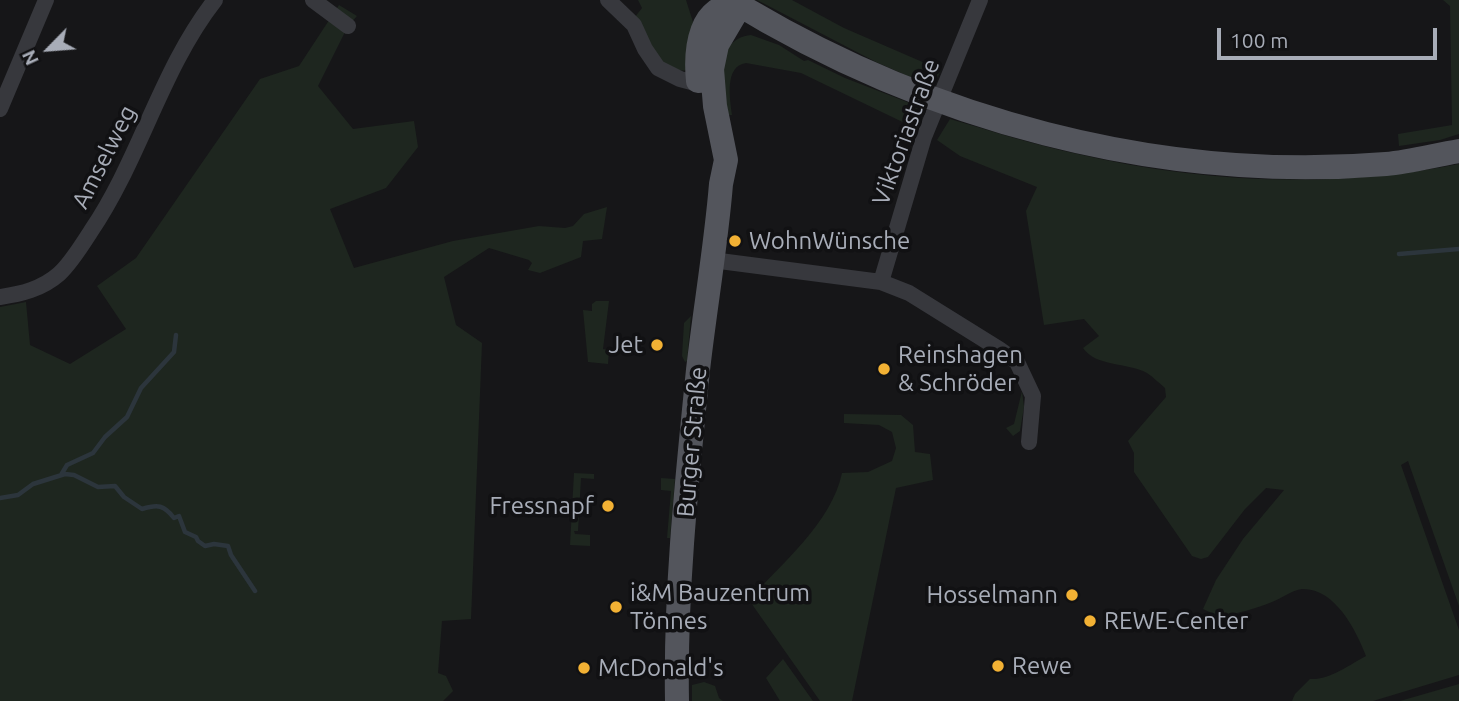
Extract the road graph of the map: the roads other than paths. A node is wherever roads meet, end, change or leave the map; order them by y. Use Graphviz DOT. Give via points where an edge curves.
graph roads {
  1 [pos="46,0"];
  2 [pos="215,0"];
  3 [pos="313,0"];
  4 [pos="608,0"];
  5 [pos="697,0"];
  6 [pos="979,0"];
  7 [pos="735,3"];
  8 [pos="348,26"];
  9 [pos="701,34"];
  10 [pos="706,86"];
  11 [pos="0,109"];
  12 [pos="1459,151"];
  13 [pos="712,260"];
  14 [pos="881,282"];
  15 [pos="0,297"];
  16 [pos="1029,442"];
  17 [pos="677,701"];
  1 -- 11 [label="street"];
  2 -- 15 [label="street, Amselweg" via="182,51 108,206 82,244 59,274 34,291"];
  3 -- 8 [label="street"];
  4 -- 10 [label="street" via="634,25 658,68"];
  5 -- 9 [label="main road, Burger Straße"];
  6 -- 14 [label="street, Viktoriastraße" via="926,132"];
  7 -- 9 [label="main road" via="715,10"];
  7 -- 10 [label="main road, Burger Straße"];
  7 -- 12 [label="main road" via="926,96 1087,144 1231,165 1303,167 1387,164"];
  9 -- 10 [label="main road, Burger Straße" via="697,60"];
  10 -- 13 [label="main road, Burger Straße" via="713,161 721,184"];
  13 -- 14 [label="street"];
  13 -- 17 [label="main road, Burger Straße" via="687,492"];
  14 -- 16 [label="street" via="909,293 1017,362 1033,396"];
}
